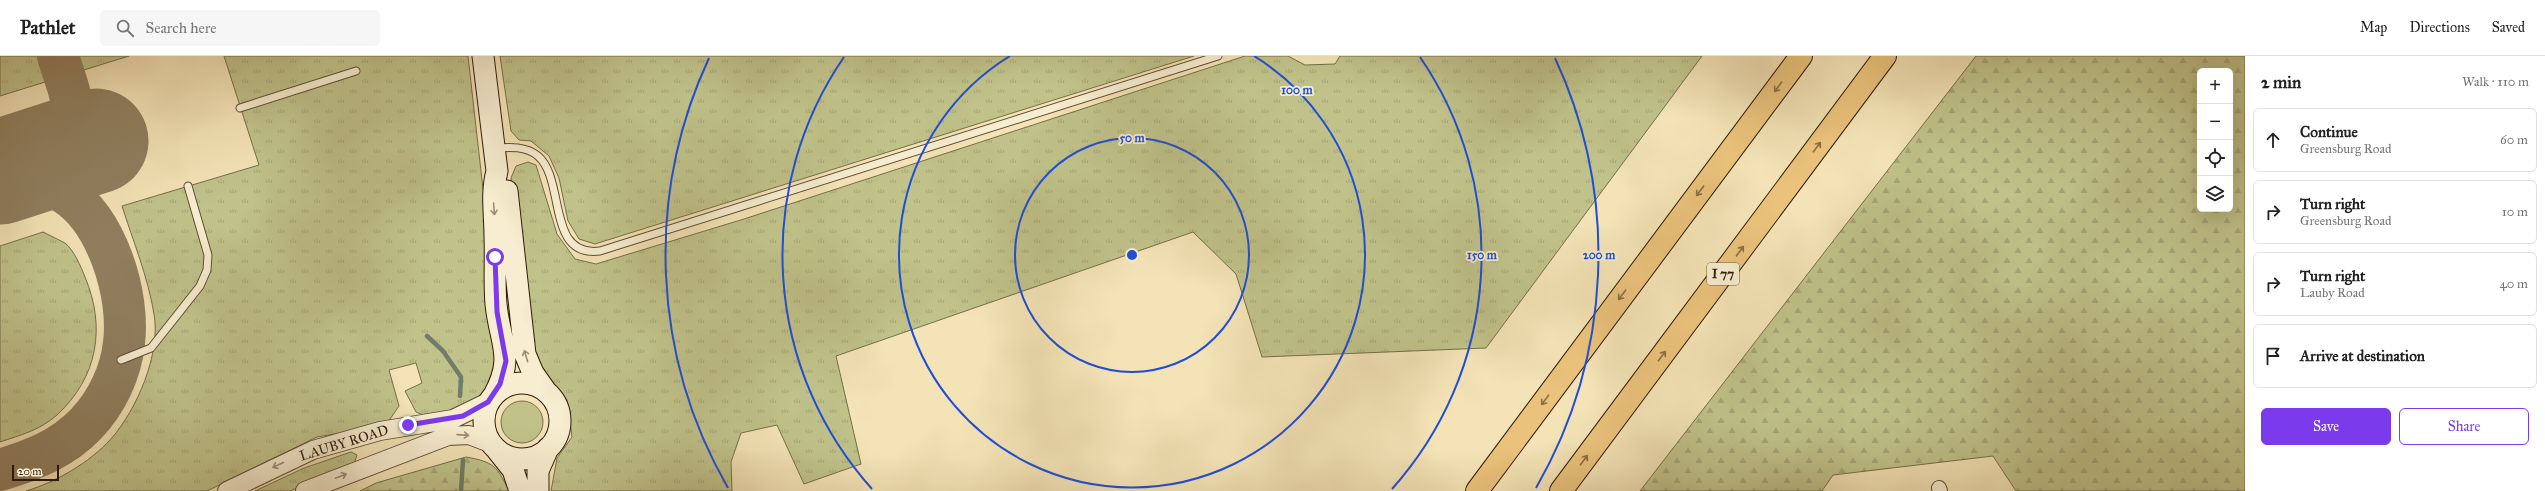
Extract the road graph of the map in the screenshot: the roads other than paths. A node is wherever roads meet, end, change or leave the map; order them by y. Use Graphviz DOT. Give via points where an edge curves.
graph roads {
  1 [pos="483,56"];
  2 [pos="1218,56"];
  3 [pos="1801,56"];
  4 [pos="1885,56"];
  5 [pos="356,71"];
  6 [pos="240,108"];
  7 [pos="494,148"];
  8 [pos="497,171"];
  9 [pos="188,186"];
  10 [pos="121,360"];
  11 [pos="545,390"];
  12 [pos="491,399"];
  13 [pos="493,446"];
  14 [pos="548,448"];
  15 [pos="227,491"];
  16 [pos="305,491"];
  17 [pos="520,491"];
  18 [pos="538,491"];
  19 [pos="1476,491"];
  20 [pos="1561,491"];
  1 -- 7 [label="main road"];
  2 -- 7 [label="lane" via="600,251 589,252 574,246 564,231 547,166 537,155 517,147"];
  3 -- 19 [label="highway, one-way"];
  20 -- 4 [label="highway, I 77, one-way"];
  5 -- 6 [label="lane"];
  7 -- 8 [label="main road"];
  11 -- 8 [label="main road, one-way" via="533,373 525,354 506,186"];
  8 -- 12 [label="main road, one-way" via="492,188 495,293 506,361 504,374"];
  9 -- 10 [label="lane" via="208,255 207,270 200,286 151,348"];
  11 -- 12 [label="main road" via="530,384 518,383 508,386"];
  11 -- 14 [label="main road" via="556,403 560,421 557,436"];
  12 -- 13 [label="main road" via="483,423"];
  12 -- 15 [label="street, LAUBY ROAD, one-way" via="453,419 380,431 313,450"];
  13 -- 14 [label="main road" via="506,456 522,459 538,455"];
  16 -- 13 [label="street, LAUBY ROAD, one-way" via="448,436 469,435"];
  13 -- 17 [label="main road" via="510,464"];
  14 -- 18 [label="main road" via="538,471"];
}
